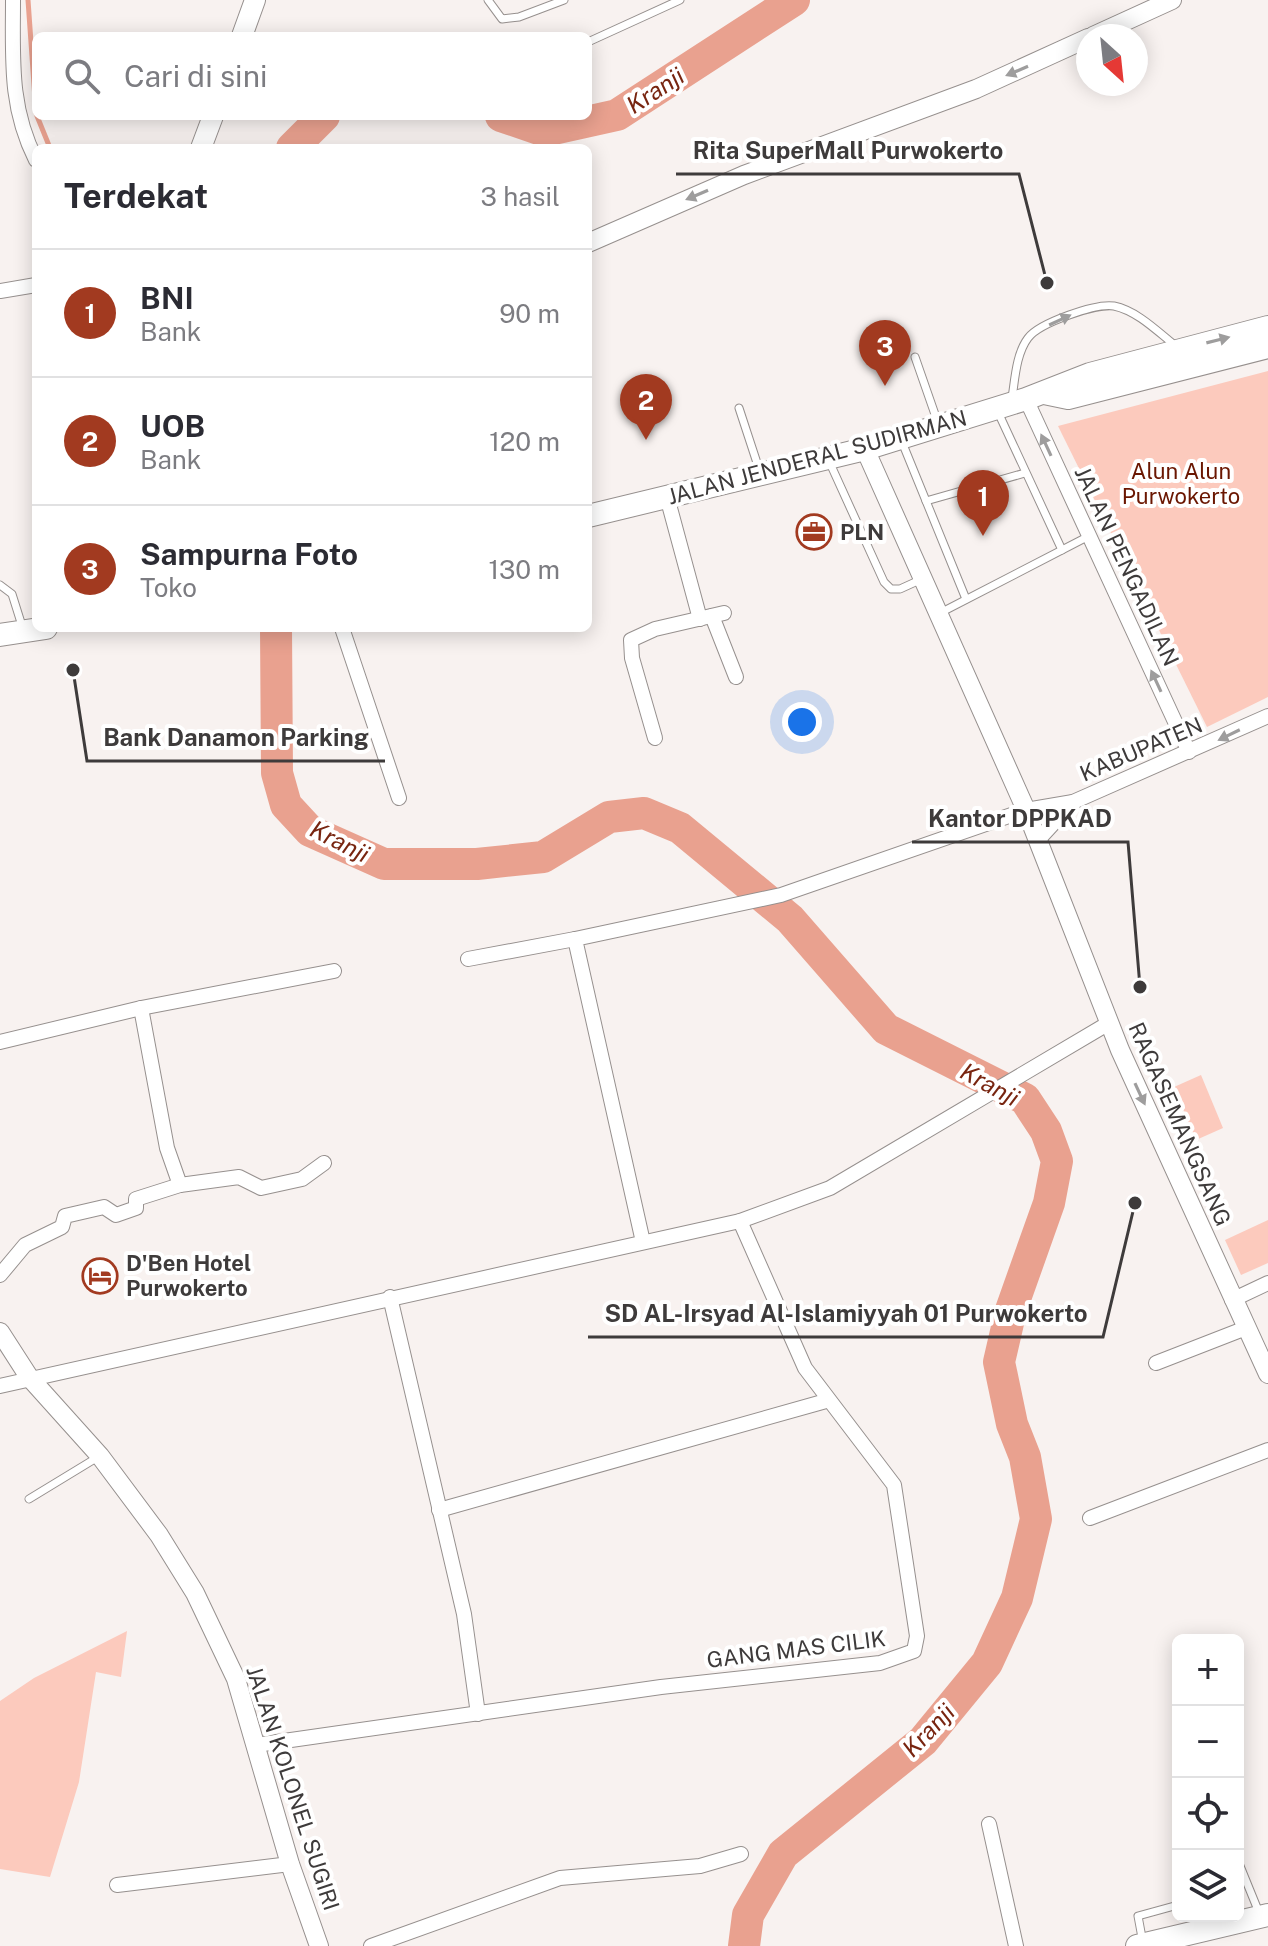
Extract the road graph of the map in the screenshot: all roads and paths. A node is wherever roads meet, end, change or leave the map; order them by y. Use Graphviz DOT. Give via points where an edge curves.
graph roads {
  1 [pos="13,0"];
  2 [pos="255,0"];
  3 [pos="488,0"];
  4 [pos="564,0"];
  5 [pos="680,0"];
  6 [pos="1172,0"];
  7 [pos="1119,24"];
  8 [pos="243,32"];
  9 [pos="592,40"];
  10 [pos="1076,43"];
  11 [pos="212,120"];
  12 [pos="202,144"];
  13 [pos="32,151"];
  14 [pos="592,241"];
  15 [pos="32,286"];
  16 [pos="0,291"];
  17 [pos="1268,327"];
  18 [pos="1268,347"];
  19 [pos="1179,350"];
  20 [pos="915,357"];
  21 [pos="1020,401"];
  22 [pos="739,408"];
  23 [pos="938,426"];
  24 [pos="900,437"];
  25 [pos="865,449"];
  26 [pos="827,458"];
  27 [pos="1025,473"];
  28 [pos="760,474"];
  29 [pos="667,497"];
  30 [pos="926,501"];
  31 [pos="592,515"];
  32 [pos="1089,536"];
  33 [pos="1062,550"];
  34 [pos="924,578"];
  35 [pos="0,585"];
  36 [pos="966,599"];
  37 [pos="940,613"];
  38 [pos="712,616"];
  39 [pos="32,625"];
  40 [pos="32,630"];
  41 [pos="343,632"];
  42 [pos="0,635"];
  43 [pos="736,677"];
  44 [pos="1268,716"];
  45 [pos="655,738"];
  46 [pos="1189,752"];
  47 [pos="399,798"];
  48 [pos="1073,802"];
  49 [pos="1026,810"];
  50 [pos="1038,840"];
  51 [pos="575,939"];
  52 [pos="468,959"];
  53 [pos="334,971"];
  54 [pos="141,1008"];
  55 [pos="1109,1023"];
  56 [pos="0,1042"];
  57 [pos="324,1163"];
  58 [pos="180,1185"];
  59 [pos="740,1221"];
  60 [pos="643,1242"];
  61 [pos="0,1275"];
  62 [pos="1268,1283"];
  63 [pos="387,1298"];
  64 [pos="1232,1300"];
  65 [pos="1246,1328"];
  66 [pos="0,1332"];
  67 [pos="1156,1363"];
  68 [pos="1268,1374"];
  69 [pos="29,1377"];
  70 [pos="0,1386"];
  71 [pos="826,1401"];
  72 [pos="1268,1450"];
  73 [pos="100,1456"];
  74 [pos="29,1499"];
  75 [pos="439,1510"];
  76 [pos="1090,1518"];
  77 [pos="478,1714"];
  78 [pos="256,1745"];
  79 [pos="989,1824"];
  80 [pos="741,1854"];
  81 [pos="290,1864"];
  82 [pos="1244,1874"];
  83 [pos="117,1885"];
  84 [pos="1250,1886"];
  85 [pos="1244,1888"];
  86 [pos="1172,1907"];
  87 [pos="1264,1916"];
  88 [pos="1140,1945"];
  89 [pos="319,1946"];
  90 [pos="371,1946"];
  91 [pos="1016,1946"];
  1 -- 13 [label="street" via="15,103"];
  2 -- 8 [label="main road"];
  3 -- 4 [label="lane" via="502,19"];
  5 -- 9 [label="lane"];
  6 -- 7 [label="street"];
  10 -- 14 [label="street, one-way" via="976,89 744,175"];
  11 -- 12 [label="main road"];
  15 -- 16 [label="street"];
  19 -- 17 [label="main road, JALAN JENDERAL SUDIRMAN, one-way"];
  18 -- 21 [label="main road, JALAN JENDERAL SUDIRMAN" via="1068,398"];
  19 -- 21 [label="main road, JALAN JENDERAL SUDIRMAN" via="1062,382"];
  21 -- 19 [label="lane, one-way" via="1016,367 1028,336 1063,317 1114,306 1144,320"];
  20 -- 23 [label="lane"];
  21 -- 23 [label="main road, JALAN JENDERAL SUDIRMAN"];
  21 -- 27 [label="lane"];
  32 -- 21 [label="street, JALAN PENGADILAN, one-way"];
  22 -- 28 [label="lane"];
  23 -- 24 [label="main road, JALAN JENDERAL SUDIRMAN"];
  24 -- 25 [label="main road, JALAN JENDERAL SUDIRMAN"];
  24 -- 30 [label="lane"];
  25 -- 26 [label="main road, JALAN JENDERAL SUDIRMAN"];
  25 -- 34 [label="street, RAGASEMANGSANG"];
  26 -- 28 [label="main road, JALAN JENDERAL SUDIRMAN"];
  26 -- 34 [label="lane" via="884,582 900,589"];
  27 -- 30 [label="lane"];
  27 -- 33 [label="lane"];
  28 -- 29 [label="main road, JALAN JENDERAL SUDIRMAN"];
  29 -- 31 [label="main road, JALAN JENDERAL SUDIRMAN"];
  29 -- 38 [label="street"];
  30 -- 36 [label="lane"];
  32 -- 33 [label="lane"];
  46 -- 32 [label="street, JALAN PENGADILAN, one-way"];
  33 -- 36 [label="lane"];
  34 -- 37 [label="street, RAGASEMANGSANG"];
  35 -- 39 [label="lane"];
  36 -- 37 [label="lane"];
  37 -- 49 [label="street, RAGASEMANGSANG"];
  38 -- 43 [label="street"];
  38 -- 45 [label="street" via="631,640"];
  40 -- 42 [label="main road"];
  41 -- 47 [label="street"];
  44 -- 46 [label="street, KABUPATEN, one-way"];
  46 -- 48 [label="street, KABUPATEN"];
  48 -- 49 [label="street, KABUPATEN"];
  48 -- 50 [label="street"];
  49 -- 50 [label="street, RAGASEMANGSANG"];
  49 -- 51 [label="street, KABUPATEN" via="781,895"];
  50 -- 55 [label="street, RAGASEMANGSANG"];
  51 -- 52 [label="street, KABUPATEN"];
  51 -- 60 [label="street"];
  53 -- 54 [label="street"];
  54 -- 56 [label="street"];
  54 -- 58 [label="street" via="167,1148"];
  55 -- 59 [label="street" via="830,1188"];
  55 -- 64 [label="street, RAGASEMANGSANG, one-way"];
  57 -- 58 [label="street" via="302,1179 261,1188 239,1177"];
  58 -- 61 [label="street" via="136,1199 136,1208 116,1215 104,1207 65,1216 62,1227 25,1245"];
  59 -- 60 [label="street"];
  59 -- 71 [label="street, GANG MAS CILIK" via="805,1368"];
  60 -- 63 [label="street"];
  62 -- 64 [label="street"];
  63 -- 69 [label="street"];
  63 -- 75 [label="street"];
  64 -- 65 [label="street, RAGASEMANGSANG"];
  65 -- 67 [label="street"];
  65 -- 68 [label="street, RAGASEMANGSANG"];
  66 -- 69 [label="street, JALAN KOLONEL SUGIRI"];
  69 -- 70 [label="street"];
  69 -- 73 [label="street, JALAN KOLONEL SUGIRI"];
  71 -- 75 [label="street"];
  71 -- 77 [label="street, GANG MAS CILIK" via="894,1485 917,1636 914,1651 880,1663"];
  72 -- 76 [label="street"];
  73 -- 74 [label="lane"];
  73 -- 78 [label="street, JALAN KOLONEL SUGIRI" via="195,1593 236,1679"];
  75 -- 77 [label="street" via="464,1614"];
  77 -- 78 [label="street, GANG MAS CILIK"];
  78 -- 81 [label="street, JALAN KOLONEL SUGIRI"];
  79 -- 91 [label="street"];
  80 -- 90 [label="street" via="700,1866 560,1878"];
  81 -- 83 [label="street"];
  81 -- 89 [label="street, JALAN KOLONEL SUGIRI"];
  82 -- 84 [label="lane"];
  84 -- 85 [label="lane"];
  84 -- 87 [label="lane"];
  86 -- 88 [label="lane" via="1138,1916"];
  87 -- 88 [label="main road"];
}
